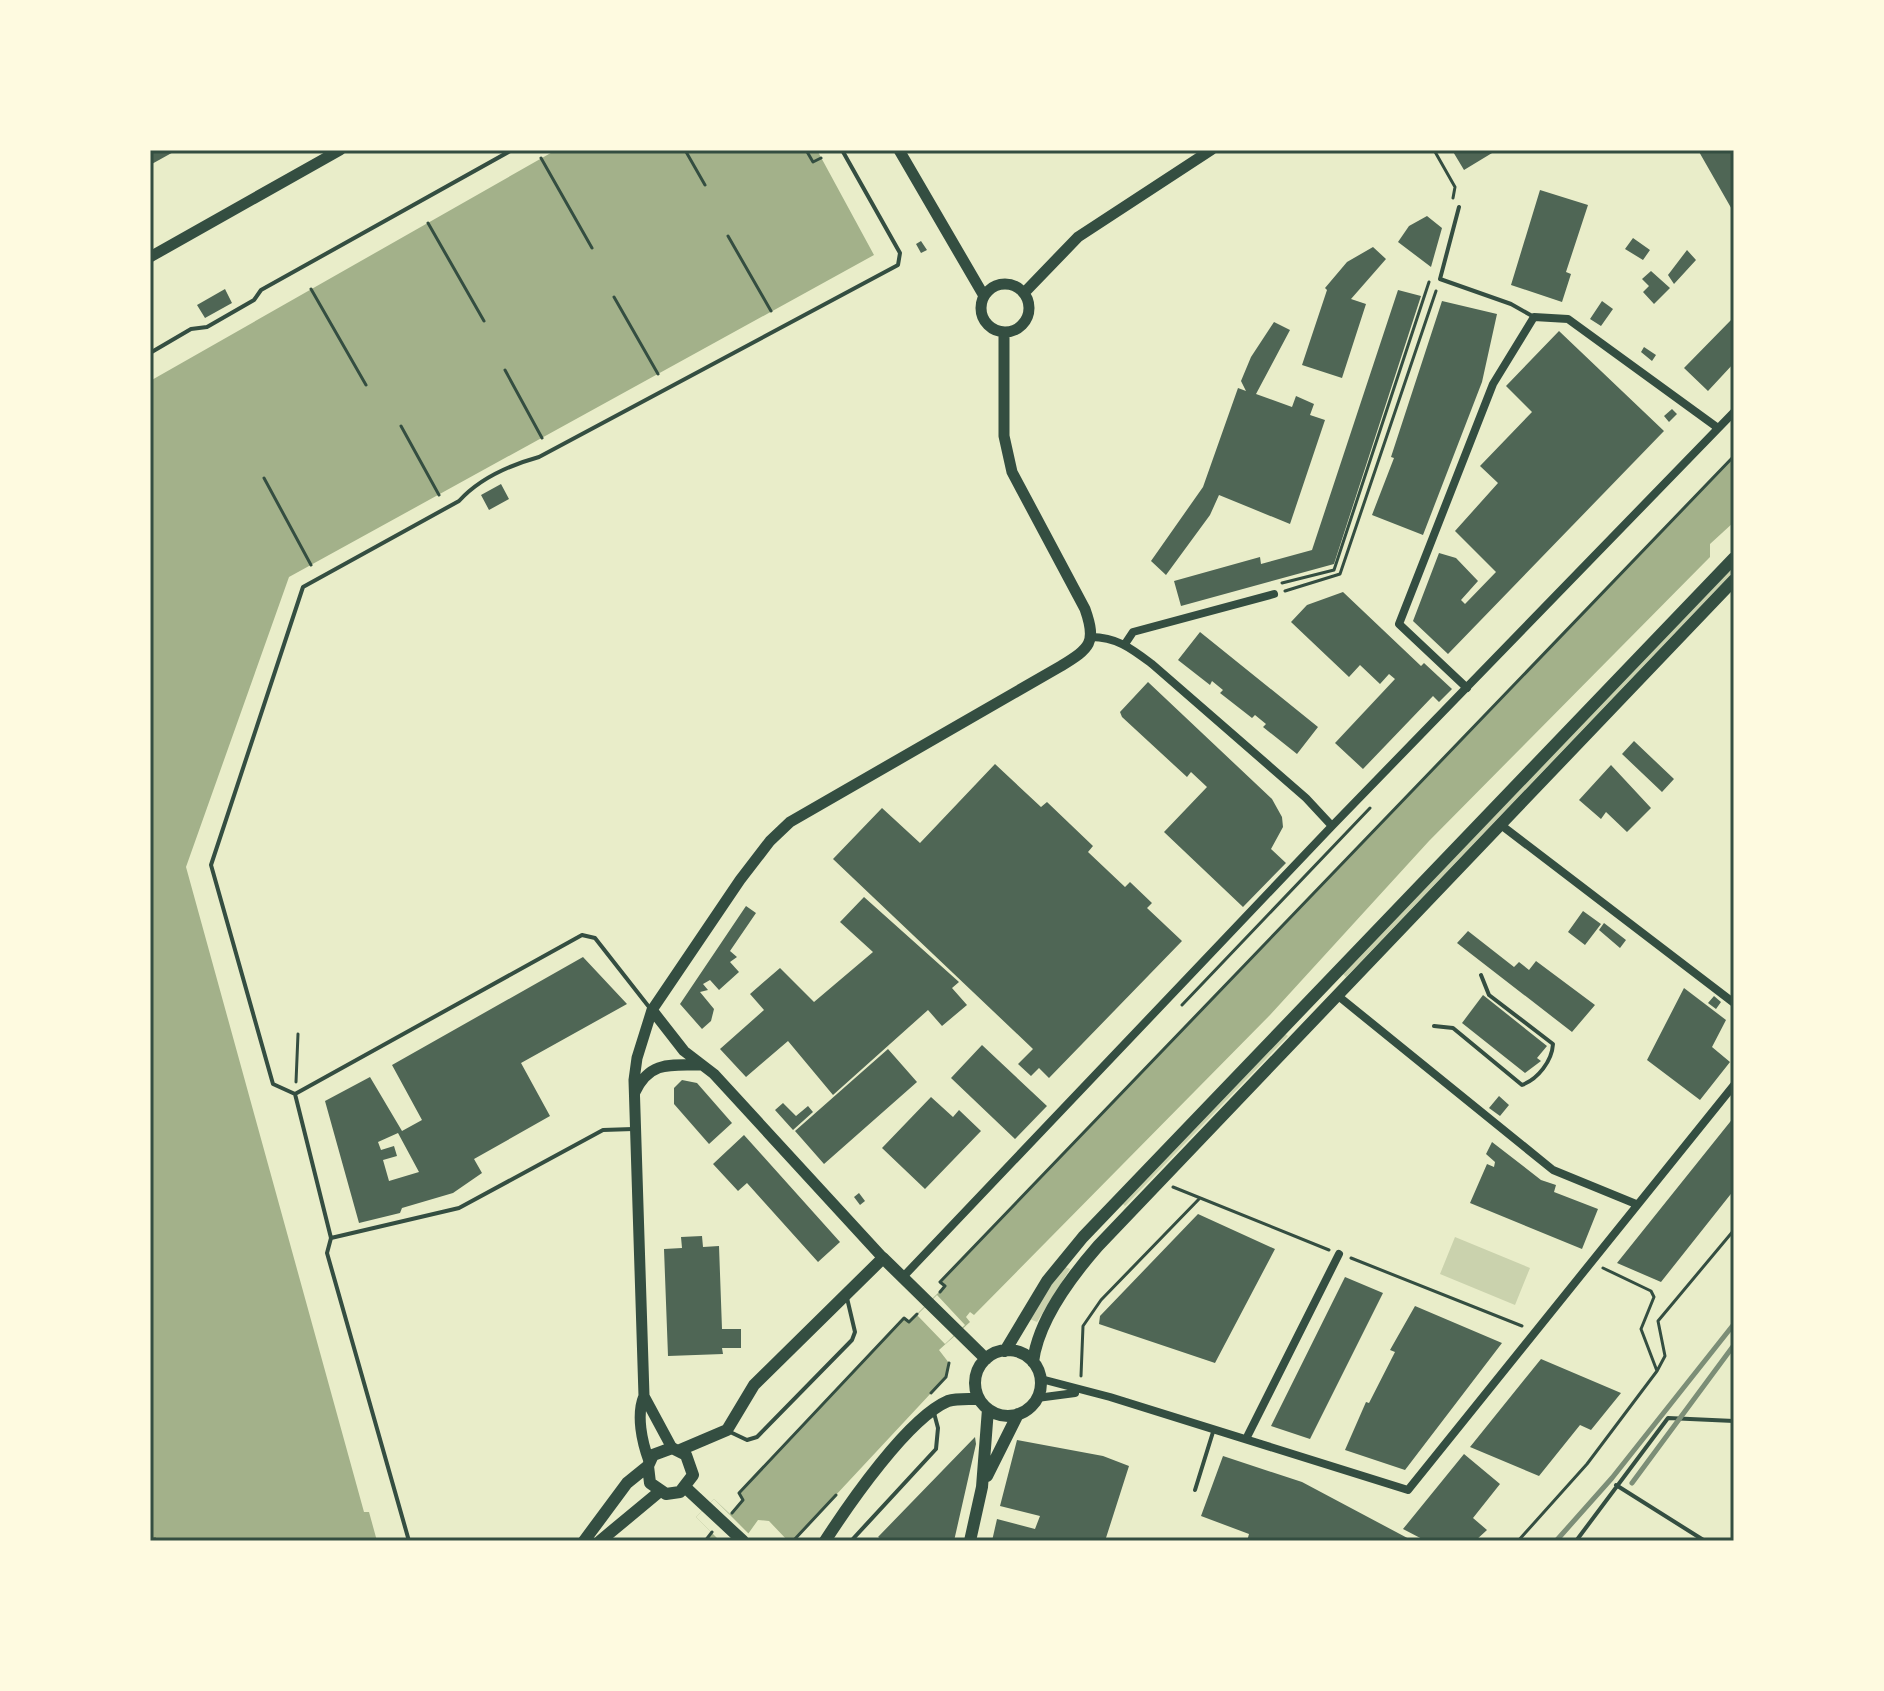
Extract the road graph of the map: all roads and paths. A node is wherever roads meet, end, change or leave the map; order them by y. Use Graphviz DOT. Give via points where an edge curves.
graph roads {
  1 [pos="340,150"];
  2 [pos="512,150"];
  3 [pos="685,150"];
  4 [pos="806,150"];
  5 [pos="842,150"];
  6 [pos="899,150"];
  7 [pos="1211,150"];
  8 [pos="1434,150"];
  9 [pos="541,158"];
  10 [pos="821,158"];
  11 [pos="705,185"];
  12 [pos="1451,202"];
  13 [pos="1459,207"];
  14 [pos="428,223"];
  15 [pos="728,236"];
  16 [pos="592,248"];
  17 [pos="150,257"];
  18 [pos="1431,275"];
  19 [pos="1440,279"];
  20 [pos="311,289"];
  21 [pos="1024,293"];
  22 [pos="984,296"];
  23 [pos="614,297"];
  24 [pos="771,311"];
  25 [pos="1534,317"];
  26 [pos="484,321"];
  27 [pos="1004,332"];
  28 [pos="150,353"];
  29 [pos="505,370"];
  30 [pos="658,374"];
  31 [pos="366,385"];
  32 [pos="1734,412"];
  33 [pos="401,426"];
  34 [pos="1718,428"];
  35 [pos="542,438"];
  36 [pos="1734,456"];
  37 [pos="264,478"];
  38 [pos="439,495"];
  39 [pos="1734,558"];
  40 [pos="311,565"];
  41 [pos="1734,580"];
  42 [pos="1274,590"];
  43 [pos="1091,637"];
  44 [pos="1125,644"];
  45 [pos="1467,688"];
  46 [pos="1379,798"];
  47 [pos="1501,825"];
  48 [pos="1332,826"];
  49 [pos="1481,975"];
  50 [pos="1337,995"];
  51 [pos="1734,1003"];
  52 [pos="1181,1006"];
  53 [pos="652,1010"];
  54 [pos="1434,1026"];
  55 [pos="298,1034"];
  56 [pos="701,1065"];
  57 [pos="1734,1085"];
  58 [pos="295,1094"];
  59 [pos="634,1094"];
  60 [pos="636,1129"];
  61 [pos="1200,1198"];
  62 [pos="1636,1204"];
  63 [pos="1734,1230"];
  64 [pos="331,1238"];
  65 [pos="1339,1254"];
  66 [pos="883,1258"];
  67 [pos="1591,1262"];
  68 [pos="902,1278"];
  69 [pos="845,1292"];
  70 [pos="937,1295"];
  71 [pos="924,1300"];
  72 [pos="1005,1351"];
  73 [pos="986,1359"];
  74 [pos="1033,1362"];
  75 [pos="1657,1371"];
  76 [pos="1041,1379"];
  77 [pos="1080,1392"];
  78 [pos="644,1396"];
  79 [pos="1037,1398"];
  80 [pos="979,1399"];
  81 [pos="988,1409"];
  82 [pos="934,1412"];
  83 [pos="1018,1414"];
  84 [pos="1734,1421"];
  85 [pos="1214,1429"];
  86 [pos="727,1430"];
  87 [pos="1246,1439"];
  88 [pos="676,1449"];
  89 [pos="648,1464"];
  90 [pos="1616,1485"];
  91 [pos="982,1487"];
  92 [pos="686,1488"];
  93 [pos="1195,1490"];
  94 [pos="659,1492"];
  95 [pos="722,1507"];
  96 [pos="704,1525"];
  97 [pos="409,1541"];
  98 [pos="584,1541"];
  99 [pos="600,1541"];
  100 [pos="705,1541"];
  101 [pos="743,1541"];
  102 [pos="825,1541"];
  103 [pos="851,1541"];
  104 [pos="970,1541"];
  105 [pos="1518,1541"];
  106 [pos="1576,1541"];
  107 [pos="1705,1541"];
  1 -- 17 [label="street"];
  2 -- 28 [label="lane" via="261,290 254,300 207,327 191,329"];
  3 -- 11 [label="path"];
  4 -- 10 [label="path" via="813,162"];
  5 -- 58 [label="lane" via="900,253 898,265 539,457 516,463 459,501 303,587 211,865 273,1084"];
  6 -- 22 [label="street"];
  7 -- 21 [label="street" via="1078,237"];
  8 -- 12 [label="path" via="1455,187"];
  9 -- 16 [label="path"];
  13 -- 19 [label="lane"];
  14 -- 26 [label="path"];
  15 -- 24 [label="path"];
  18 -- 42 [label="path" via="1334,570"];
  19 -- 25 [label="lane"];
  19 -- 42 [label="path" via="1340,574"];
  20 -- 31 [label="path"];
  21 -- 22 [label="street" via="999,285"];
  21 -- 27 [label="street" via="1026,319"];
  22 -- 27 [label="street" via="986,324"];
  23 -- 30 [label="path"];
  25 -- 34 [label="street" via="1568,319"];
  25 -- 45 [label="street" via="1493,384 1399,624"];
  27 -- 43 [label="street" via="1004,436 1012,472 1080,598"];
  29 -- 35 [label="path"];
  32 -- 34 [label="street"];
  33 -- 38 [label="path"];
  34 -- 45 [label="street"];
  36 -- 70 [label="path" via="1107,1106 940,1282 945,1286"];
  37 -- 40 [label="path"];
  39 -- 72 [label="main road" via="1083,1237 1047,1281"];
  41 -- 47 [label="main road"];
  42 -- 44 [label="street" via="1133,632"];
  43 -- 44 [label="street"];
  43 -- 53 [label="street" via="1086,651 790,822 740,880"];
  44 -- 48 [label="street"];
  45 -- 48 [label="street"];
  46 -- 52 [label="path"];
  47 -- 50 [label="main road"];
  47 -- 51 [label="street"];
  48 -- 68 [label="street"];
  49 -- 54 [label="lane" via="1489,995 1553,1044 1552,1056 1531,1082 1522,1085 1453,1028"];
  50 -- 62 [label="street" via="1553,1170"];
  50 -- 74 [label="main road" via="1082,1264 1040,1335"];
  53 -- 56 [label="street"];
  53 -- 58 [label="lane" via="595,938 582,935"];
  53 -- 59 [label="street" via="637,1058"];
  55 -- 58 [label="path"];
  56 -- 59 [label="street" via="655,1067"];
  56 -- 66 [label="street"];
  57 -- 62 [label="street"];
  58 -- 64 [label="lane"];
  59 -- 60 [label="street"];
  60 -- 64 [label="lane" via="603,1130 459,1208"];
  60 -- 78 [label="street"];
  61 -- 77 [label="path" via="1101,1300 1083,1326"];
  62 -- 67 [label="street"];
  63 -- 75 [label="path" via="1658,1321 1665,1356"];
  64 -- 97 [label="lane" via="327,1253"];
  65 -- 87 [label="street"];
  66 -- 68 [label="main road"];
  66 -- 69 [label="main road"];
  67 -- 75 [label="path" via="1651,1291 1654,1297 1641,1329"];
  67 -- 87 [label="street" via="1408,1490"];
  68 -- 71 [label="main road"];
  69 -- 86 [label="main road" via="754,1385"];
  69 -- 86 [label="lane" via="852,1340 757,1437 747,1440"];
  71 -- 73 [label="main road"];
  71 -- 95 [label="path" via="909,1322 904,1318 739,1493 743,1500 730,1515"];
  72 -- 73 [label="main road"];
  72 -- 74 [label="main road"];
  73 -- 80 [label="main road" via="977,1374"];
  74 -- 76 [label="main road"];
  75 -- 105 [label="path" via="1587,1464"];
  76 -- 77 [label="street"];
  76 -- 79 [label="main road"];
  77 -- 79 [label="street"];
  77 -- 85 [label="street"];
  78 -- 88 [label="street"];
  78 -- 89 [label="street"];
  79 -- 83 [label="main road"];
  80 -- 81 [label="main road"];
  80 -- 82 [label="main road" via="948,1401"];
  81 -- 83 [label="main road"];
  81 -- 91 [label="main road"];
  82 -- 102 [label="main road" via="860,1489"];
  82 -- 103 [label="lane" via="936,1449"];
  83 -- 91 [label="main road"];
  84 -- 90 [label="lane" via="1672,1416"];
  85 -- 87 [label="street"];
  85 -- 93 [label="lane"];
  86 -- 88 [label="main road"];
  88 -- 89 [label="main road" via="659,1451"];
  88 -- 92 [label="main road" via="693,1468"];
  89 -- 94 [label="main road" via="648,1478"];
  89 -- 98 [label="main road" via="627,1483"];
  90 -- 106 [label="lane"];
  90 -- 107 [label="lane"];
  91 -- 104 [label="main road"];
  92 -- 94 [label="main road" via="673,1494"];
  92 -- 101 [label="main road"];
  94 -- 99 [label="main road"];
  96 -- 100 [label="path" via="713,1533"];
}
